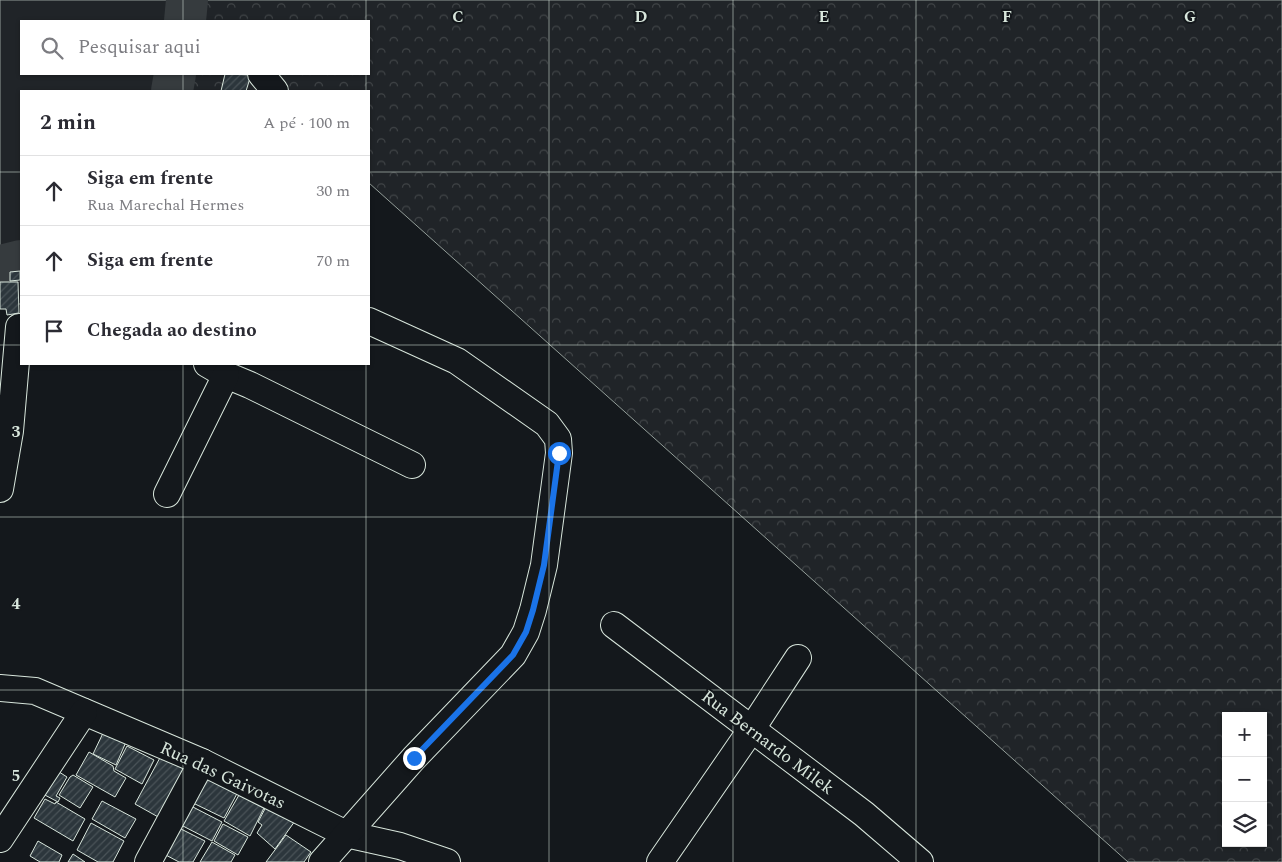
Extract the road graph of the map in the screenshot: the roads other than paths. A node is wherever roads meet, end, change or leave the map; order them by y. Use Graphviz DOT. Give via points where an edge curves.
graph roads {
  1 [pos="262,75"];
  2 [pos="274,90"];
  3 [pos="370,321"];
  4 [pos="13,328"];
  5 [pos="217,370"];
  6 [pos="412,465"];
  7 [pos="0,489"];
  8 [pos="167,494"];
  9 [pos="614,625"];
  10 [pos="798,658"];
  11 [pos="0,688"];
  12 [pos="84,712"];
  13 [pos="752,730"];
  14 [pos="202,762"];
  15 [pos="346,834"];
  16 [pos="0,839"];
  17 [pos="148,862"];
  18 [pos="322,862"];
  19 [pos="447,862"];
  20 [pos="660,862"];
  21 [pos="920,862"];
  1 -- 2 [label="street"];
  3 -- 15 [label="street" via="458,361 547,424 558,439 559,453 544,565 526,632 513,655"];
  4 -- 7 [label="street" via="10,431"];
  5 -- 6 [label="street"];
  5 -- 8 [label="street"];
  9 -- 13 [label="street, Rua Bernardo Milek"];
  10 -- 13 [label="street"];
  11 -- 12 [label="street, Rua das Gaivotas" via="35,691"];
  12 -- 14 [label="street, Rua das Gaivotas"];
  12 -- 16 [label="street"];
  13 -- 20 [label="street"];
  13 -- 21 [label="street, Rua Bernardo Milek" via="864,814"];
  14 -- 15 [label="street, Rua das Gaivotas"];
  14 -- 17 [label="street"];
  15 -- 18 [label="street"];
  15 -- 19 [label="street, Rua das Gaivotas" via="400,846"];
}
